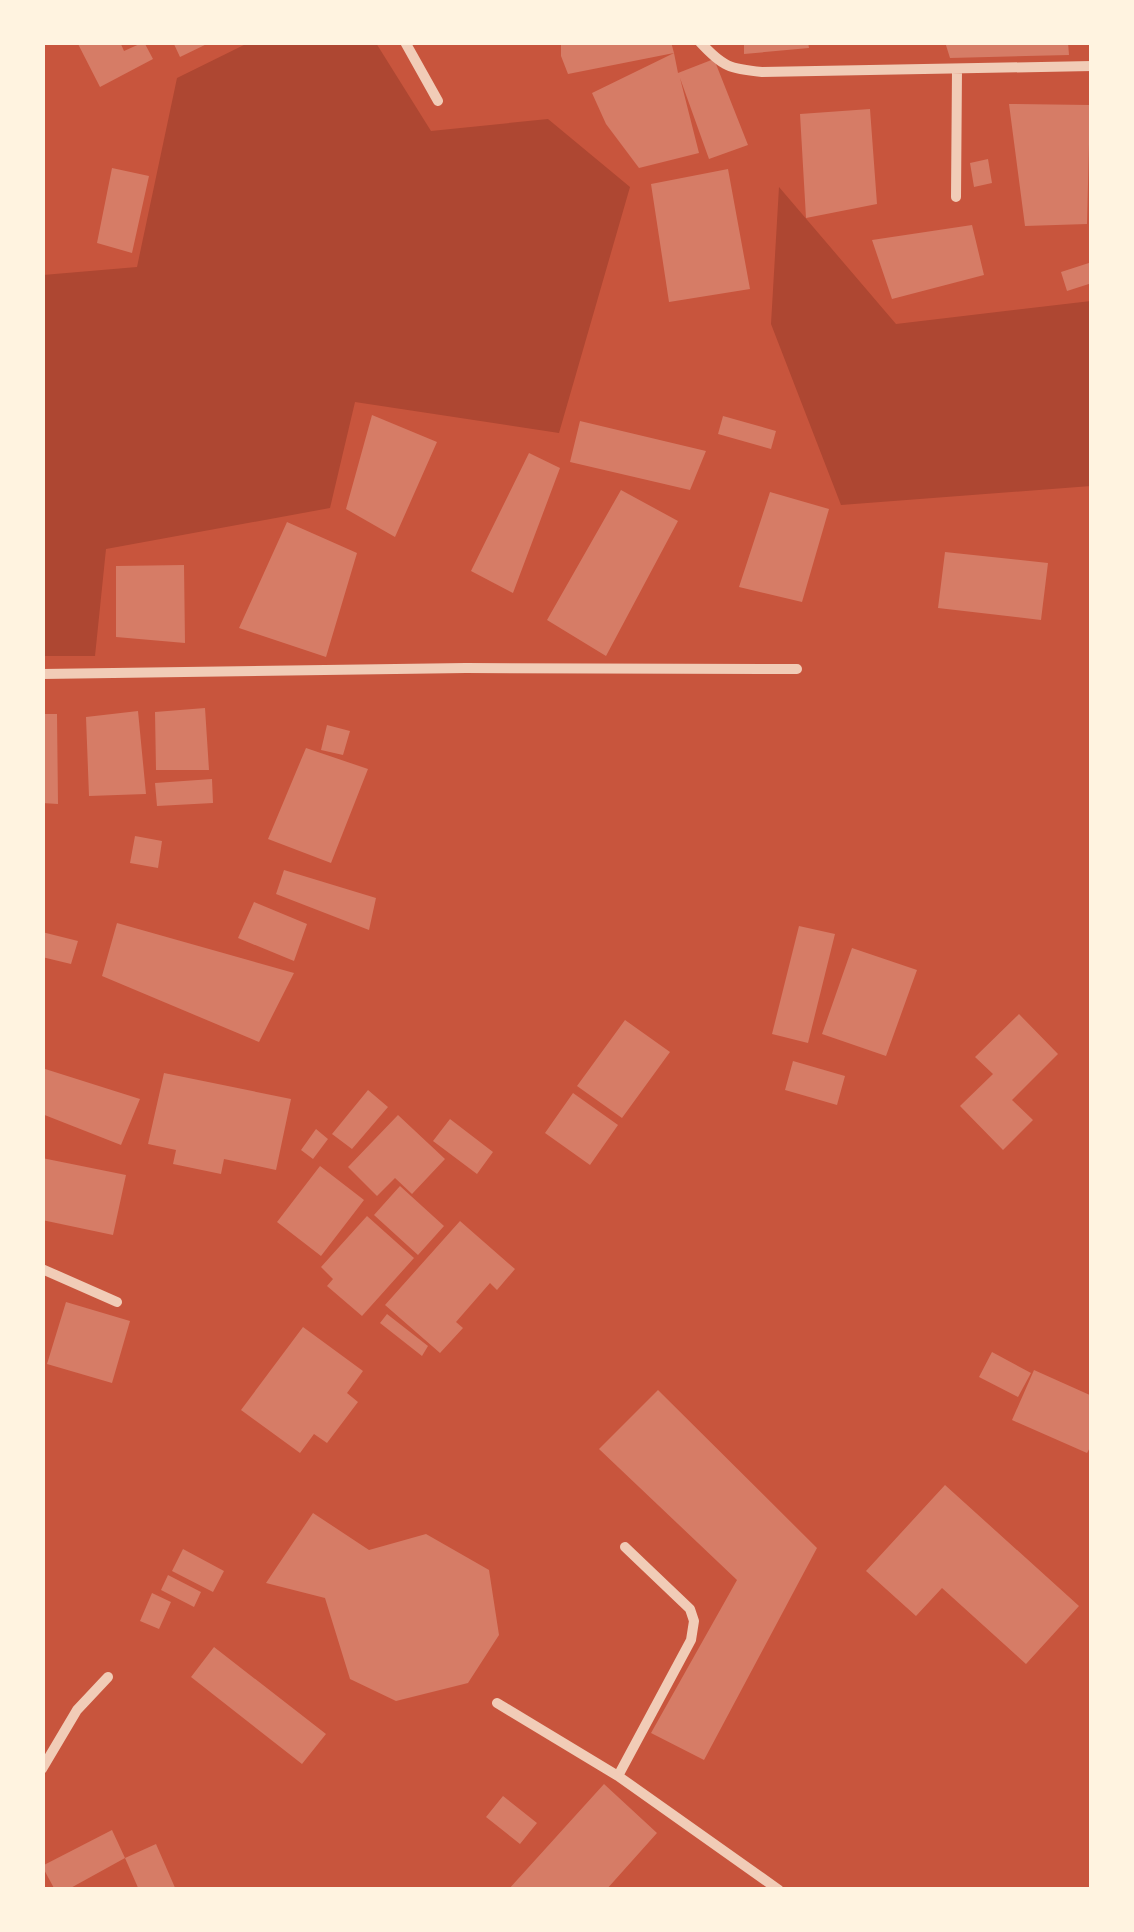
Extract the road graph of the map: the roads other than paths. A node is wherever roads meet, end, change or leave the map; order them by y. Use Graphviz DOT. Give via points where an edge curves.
graph roads {
  1 [pos="406,42"];
  2 [pos="700,42"];
  3 [pos="1092,66"];
  4 [pos="957,70"];
  5 [pos="438,101"];
  6 [pos="956,197"];
  7 [pos="797,669"];
  8 [pos="42,674"];
  9 [pos="42,1269"];
  10 [pos="117,1302"];
  11 [pos="625,1546"];
  12 [pos="108,1677"];
  13 [pos="496,1703"];
  14 [pos="42,1770"];
  15 [pos="618,1776"];
  16 [pos="779,1890"];
  1 -- 5 [label="street"];
  2 -- 4 [label="street" via="732,70"];
  3 -- 4 [label="street"];
  4 -- 6 [label="street"];
  7 -- 8 [label="street"];
  9 -- 10 [label="street"];
  11 -- 15 [label="street" via="690,1609 694,1621 691,1640"];
  12 -- 14 [label="street" via="77,1710"];
  13 -- 15 [label="street"];
  15 -- 16 [label="street"];
}
